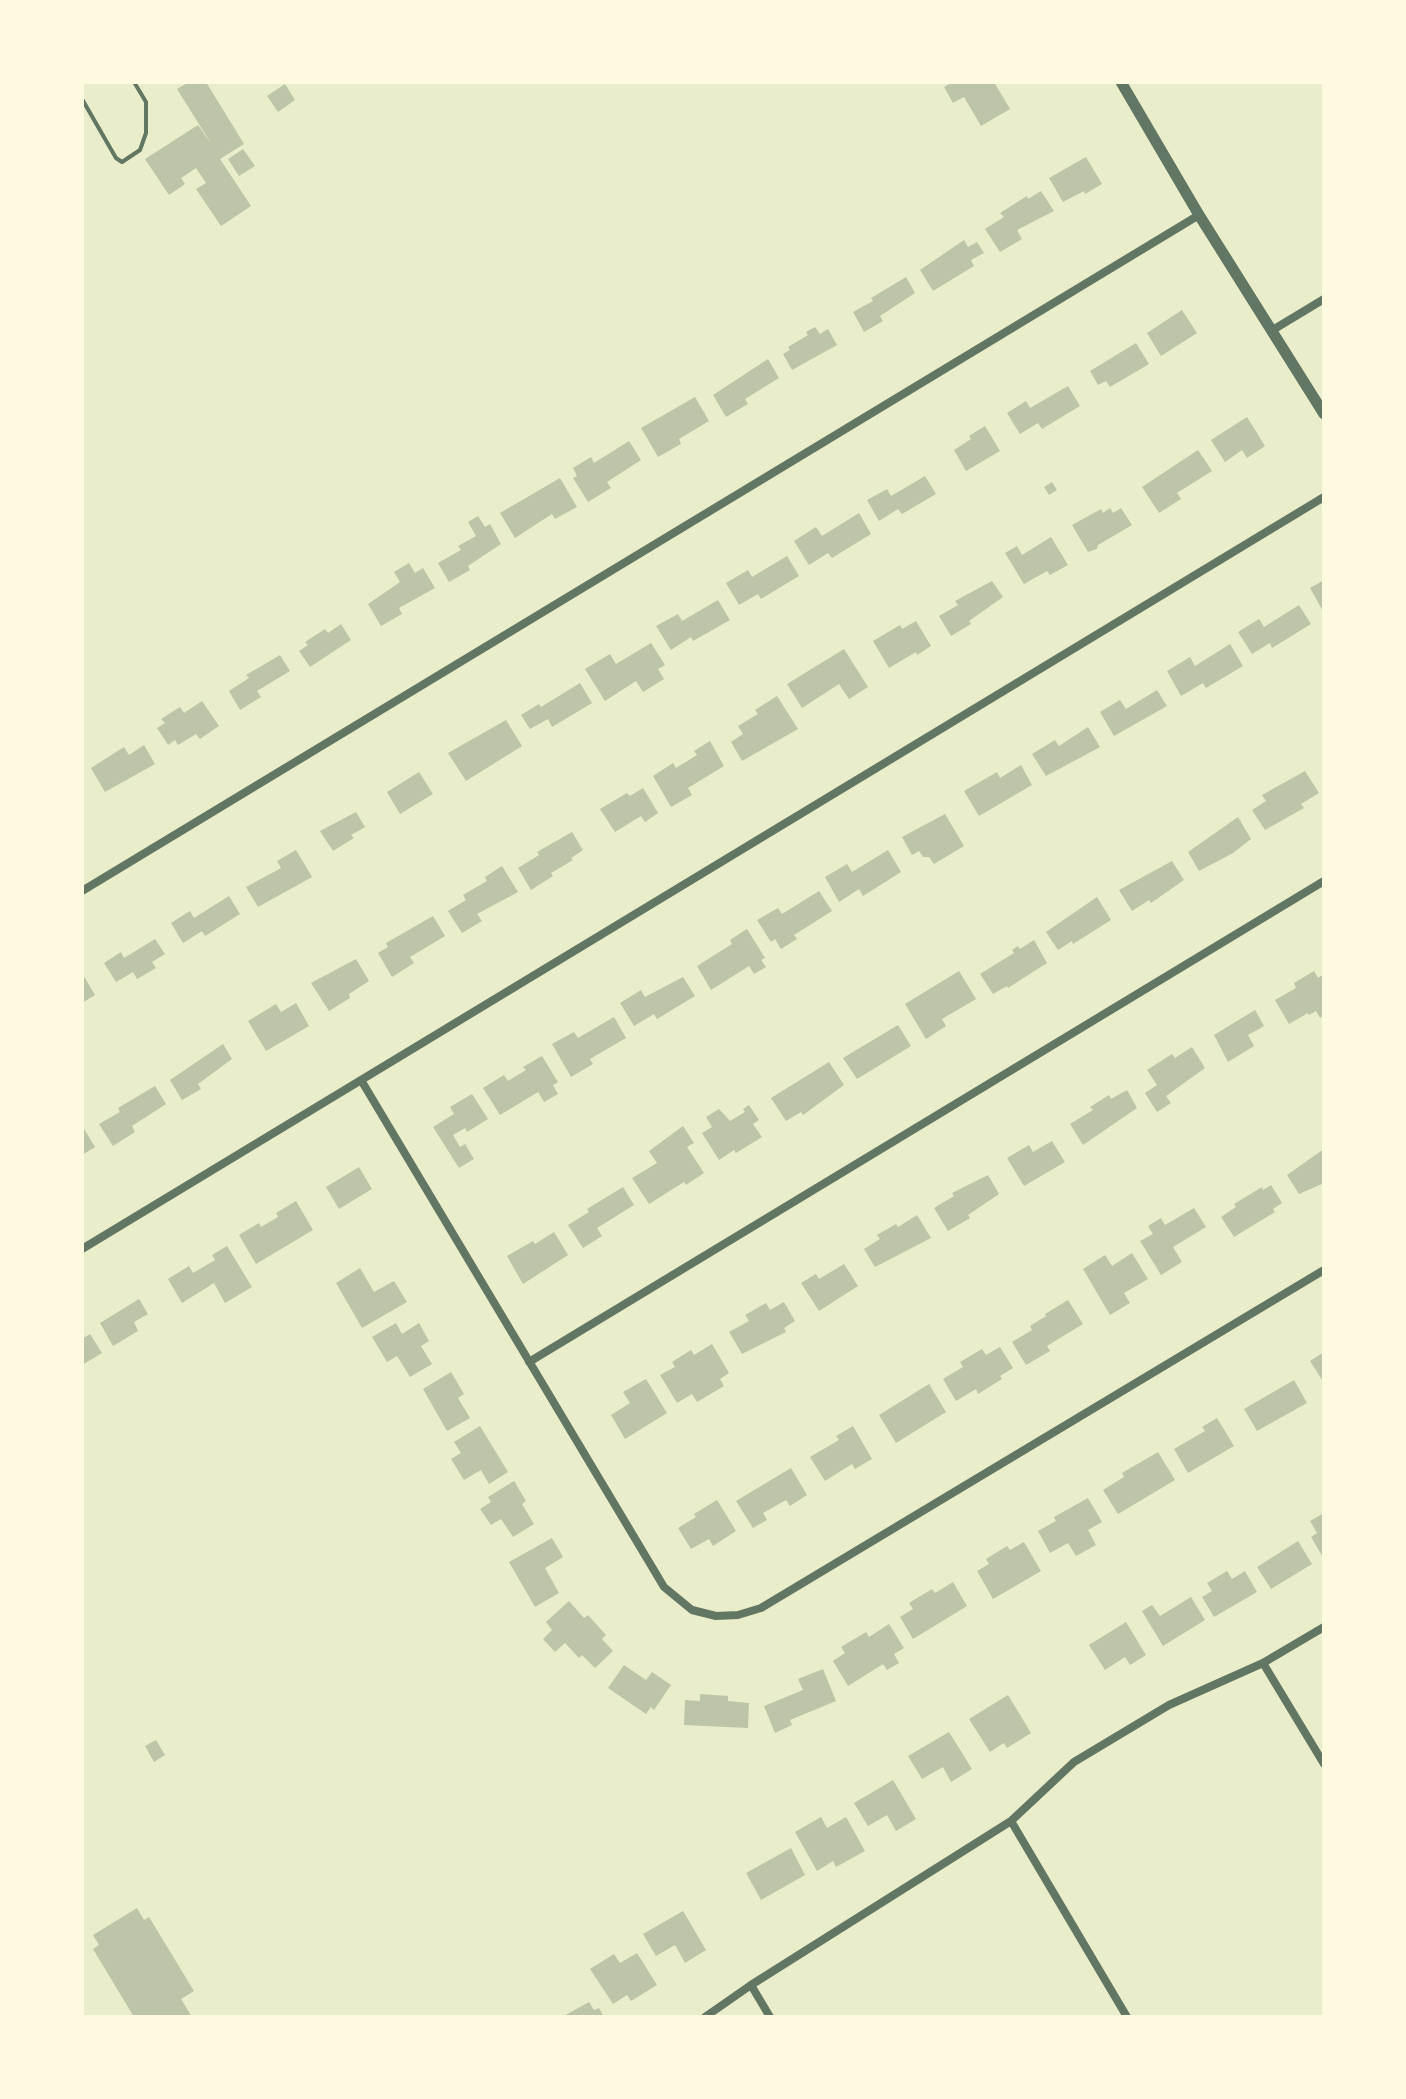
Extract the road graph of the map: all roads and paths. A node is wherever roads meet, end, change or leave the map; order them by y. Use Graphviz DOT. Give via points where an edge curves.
graph roads {
  1 [pos="134,82"];
  2 [pos="1121,82"];
  3 [pos="82,99"];
  4 [pos="1199,215"];
  5 [pos="1324,299"];
  6 [pos="1271,331"];
  7 [pos="1324,414"];
  8 [pos="1324,497"];
  9 [pos="1324,881"];
  10 [pos="82,891"];
  11 [pos="361,1080"];
  12 [pos="82,1249"];
  13 [pos="1324,1270"];
  14 [pos="529,1362"];
  15 [pos="1324,1627"];
  16 [pos="1263,1663"];
  17 [pos="1324,1764"];
  18 [pos="1011,1821"];
  19 [pos="751,1985"];
  20 [pos="705,2017"];
  21 [pos="770,2017"];
  22 [pos="1127,2017"];
  1 -- 3 [label="lane" via="146,102 146,133 140,150 122,162"];
  2 -- 4 [label="street"];
  4 -- 6 [label="street"];
  4 -- 10 [label="street"];
  5 -- 6 [label="street"];
  6 -- 7 [label="street"];
  8 -- 11 [label="street"];
  9 -- 14 [label="street"];
  11 -- 12 [label="street"];
  11 -- 14 [label="street"];
  13 -- 14 [label="street" via="766,1605 738,1615 692,1610 664,1587"];
  15 -- 16 [label="street"];
  16 -- 17 [label="street"];
  16 -- 18 [label="street" via="1169,1705 1074,1762"];
  18 -- 19 [label="street"];
  18 -- 22 [label="street"];
  19 -- 20 [label="street"];
  19 -- 21 [label="street"];
}
